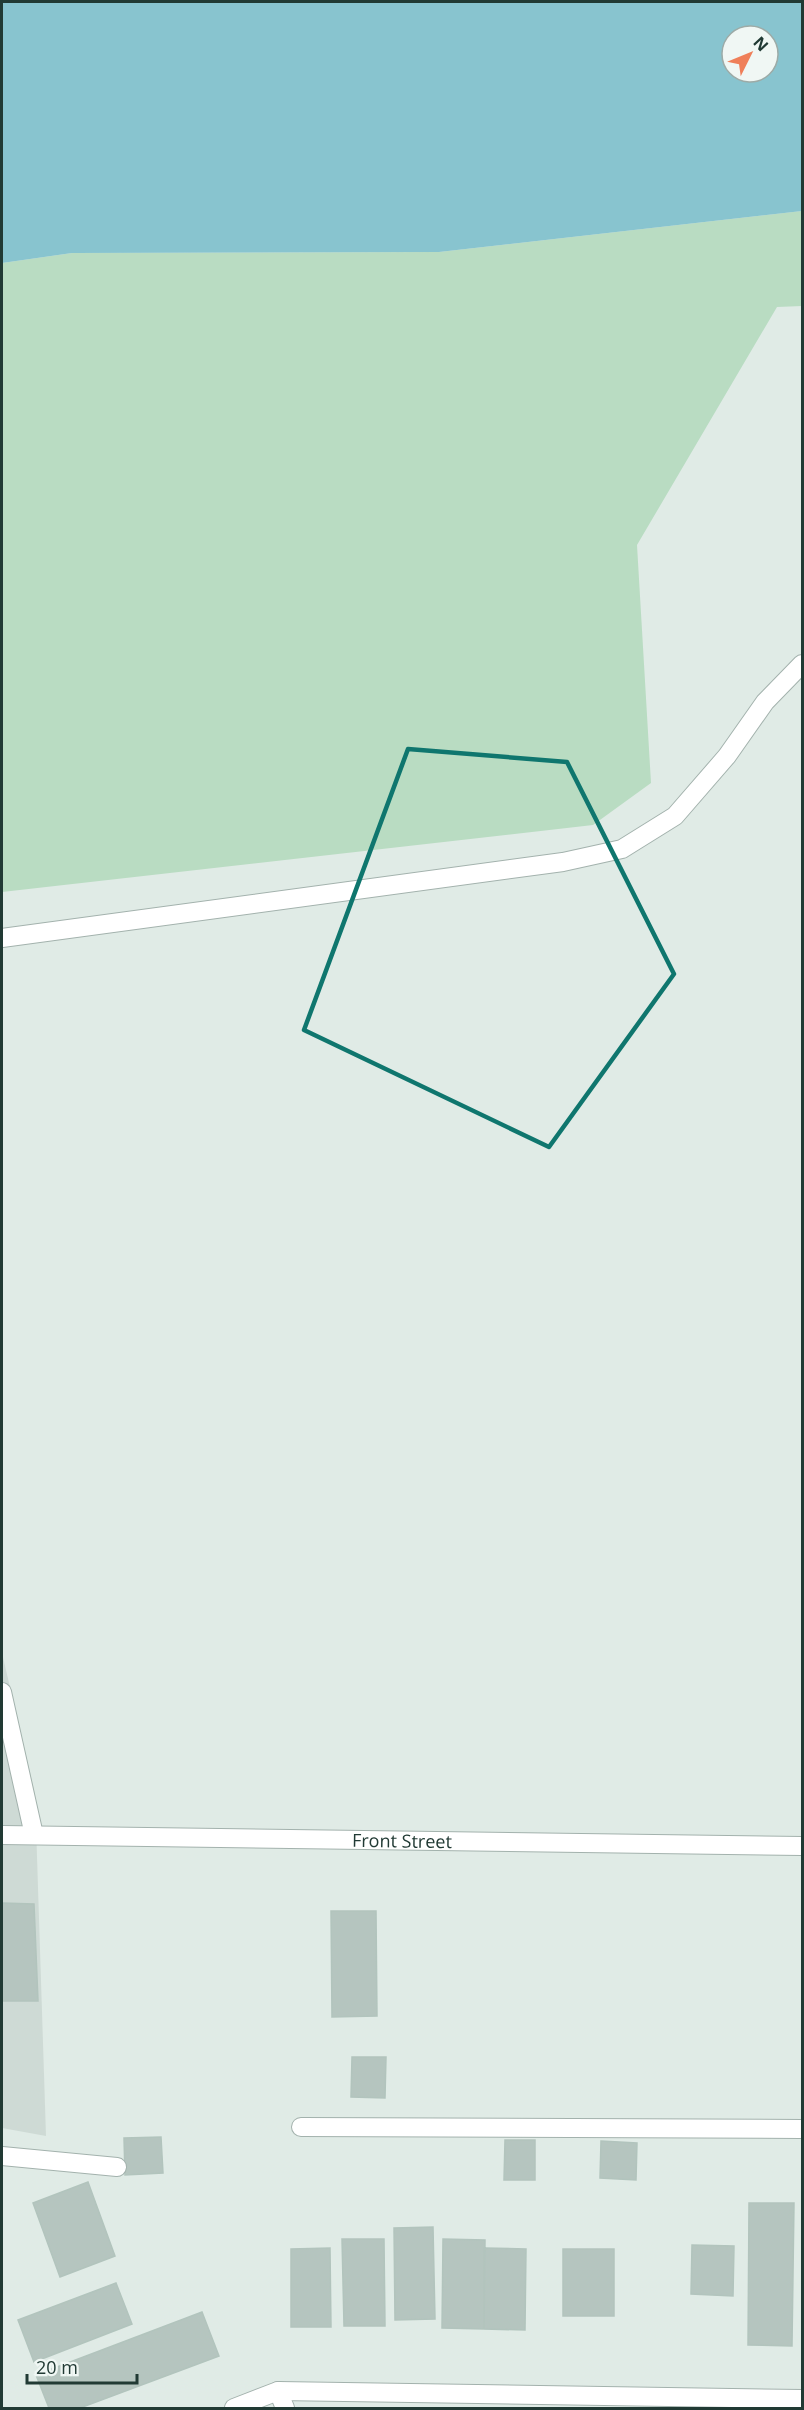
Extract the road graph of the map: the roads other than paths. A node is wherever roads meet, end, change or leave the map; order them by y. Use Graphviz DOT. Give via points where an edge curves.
graph roads {
  1 [pos="802,664"];
  2 [pos="2,938"];
  3 [pos="2,1692"];
  4 [pos="2,1835"];
  5 [pos="34,1835"];
  6 [pos="802,1846"];
  7 [pos="301,2127"];
  8 [pos="802,2129"];
  9 [pos="2,2156"];
  10 [pos="117,2167"];
  11 [pos="802,2399"];
  12 [pos="282,2400"];
  13 [pos="234,2409"];
  1 -- 2 [label="street" via="765,702 727,756 675,816 622,849 563,862"];
  3 -- 5 [label="street"];
  4 -- 5 [label="street, Front Street"];
  5 -- 6 [label="street, Front Street"];
  7 -- 8 [label="street"];
  9 -- 10 [label="street"];
  11 -- 12 [label="street"];
  12 -- 13 [label="street"];
}
